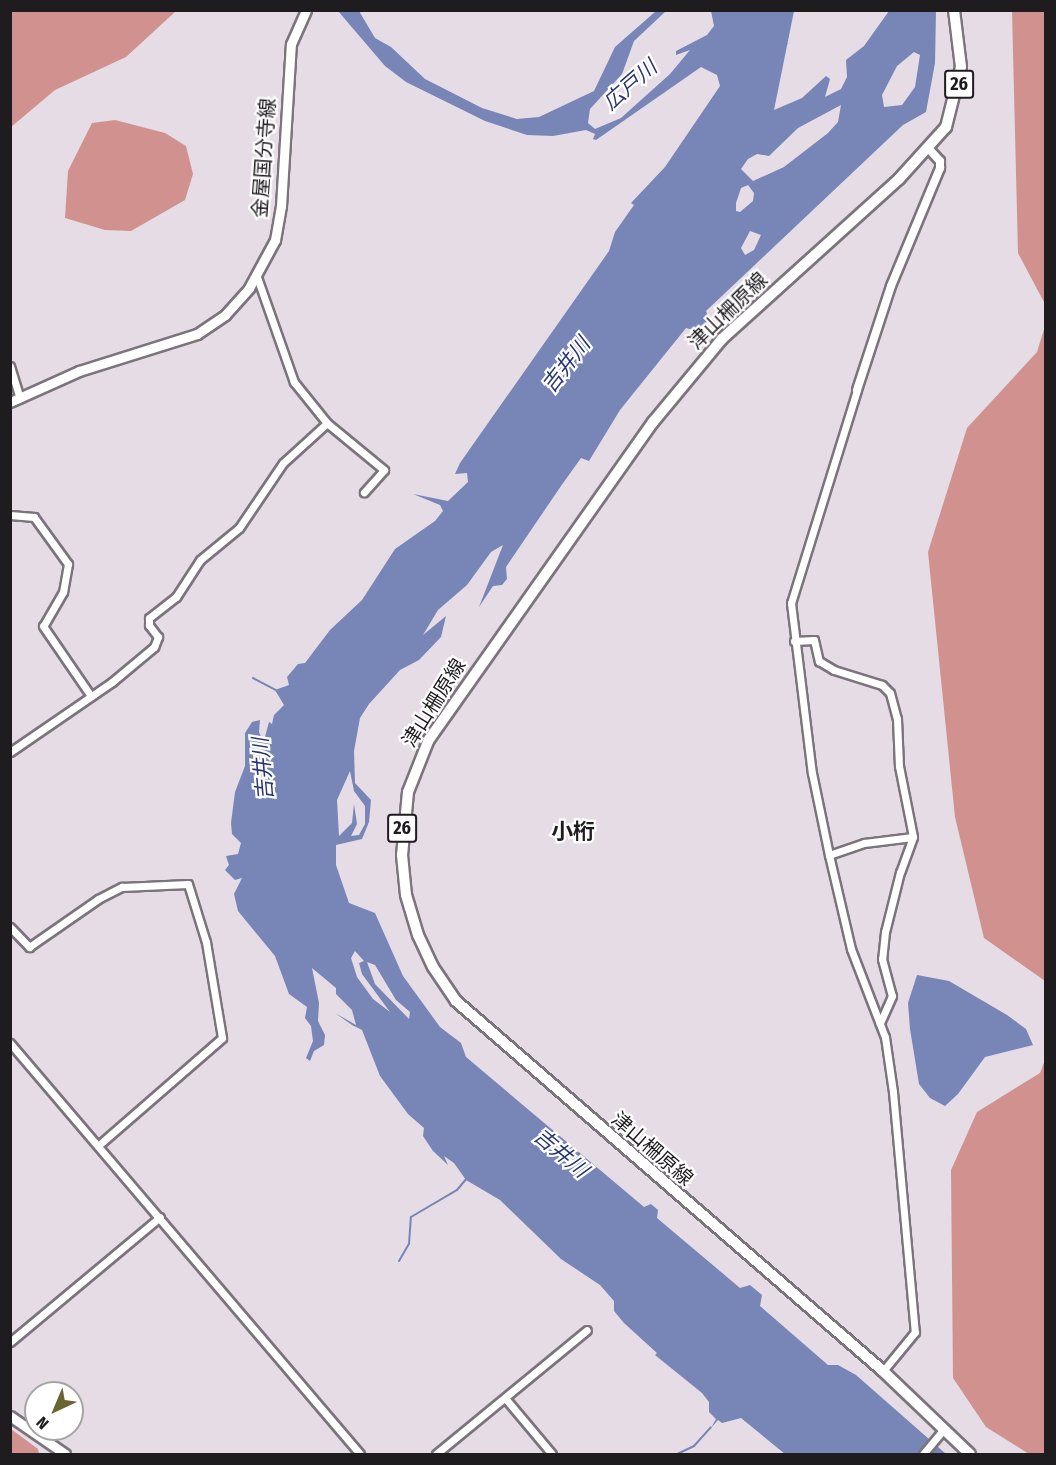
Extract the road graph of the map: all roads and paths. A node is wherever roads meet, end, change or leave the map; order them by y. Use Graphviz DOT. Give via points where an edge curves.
graph roads {
  1 [pos="954,10"];
  2 [pos="305,11"];
  3 [pos="929,149"];
  4 [pos="257,277"];
  5 [pos="10,366"];
  6 [pos="856,390"];
  7 [pos="15,400"];
  8 [pos="327,423"];
  9 [pos="364,492"];
  10 [pos="10,515"];
  11 [pos="794,641"];
  12 [pos="91,696"];
  13 [pos="10,752"];
  14 [pos="913,837"];
  15 [pos="829,855"];
  16 [pos="10,927"];
  17 [pos="880,1023"];
  18 [pos="10,1043"];
  19 [pos="99,1145"];
  20 [pos="160,1217"];
  21 [pos="587,1330"];
  22 [pos="10,1342"];
  23 [pos="882,1371"];
  24 [pos="505,1398"];
  25 [pos="10,1416"];
  26 [pos="943,1430"];
  27 [pos="65,1455"];
  28 [pos="360,1455"];
  29 [pos="436,1455"];
  30 [pos="552,1455"];
  31 [pos="922,1455"];
  32 [pos="970,1455"];
  1 -- 3 [label="main road, 津山柵原線 / 26" via="962,67 958,90 946,127"];
  2 -- 4 [label="main road, 金屋国分寺線" via="291,44 278,225"];
  3 -- 6 [label="street" via="940,161 940,168 891,286"];
  3 -- 23 [label="main road, 津山柵原線 / 26" via="729,332 672,398 438,723 414,772 402,832 403,878 411,915 424,951 456,1001"];
  4 -- 7 [label="main road, 金屋国分寺線" via="225,315 197,334 79,371"];
  4 -- 8 [label="street" via="294,382"];
  5 -- 7 [label="street"];
  6 -- 11 [label="street" via="793,588"];
  8 -- 9 [label="street" via="384,470"];
  8 -- 12 [label="street" via="283,464 239,528 200,560 176,597 149,618 158,638 154,646"];
  10 -- 12 [label="street" via="34,517 68,564 63,592 43,626"];
  11 -- 14 [label="street" via="814,640 819,661 834,670 882,685 890,693"];
  11 -- 15 [label="street" via="812,773"];
  12 -- 13 [label="street"];
  14 -- 15 [label="street" via="864,843"];
  14 -- 17 [label="street" via="885,932 882,959 892,996"];
  15 -- 17 [label="street" via="851,949"];
  16 -- 19 [label="street" via="29,947 122,887 188,884 206,942 222,1038"];
  17 -- 23 [label="street" via="893,1092 915,1332"];
  18 -- 19 [label="street"];
  19 -- 20 [label="street"];
  20 -- 22 [label="street"];
  20 -- 28 [label="street"];
  21 -- 24 [label="street"];
  23 -- 26 [label="main road, 津山柵原線 / 26"];
  24 -- 29 [label="street"];
  24 -- 30 [label="street"];
  25 -- 27 [label="main road"];
  26 -- 31 [label="street"];
  26 -- 32 [label="main road, 津山柵原線 / 26"];
}
